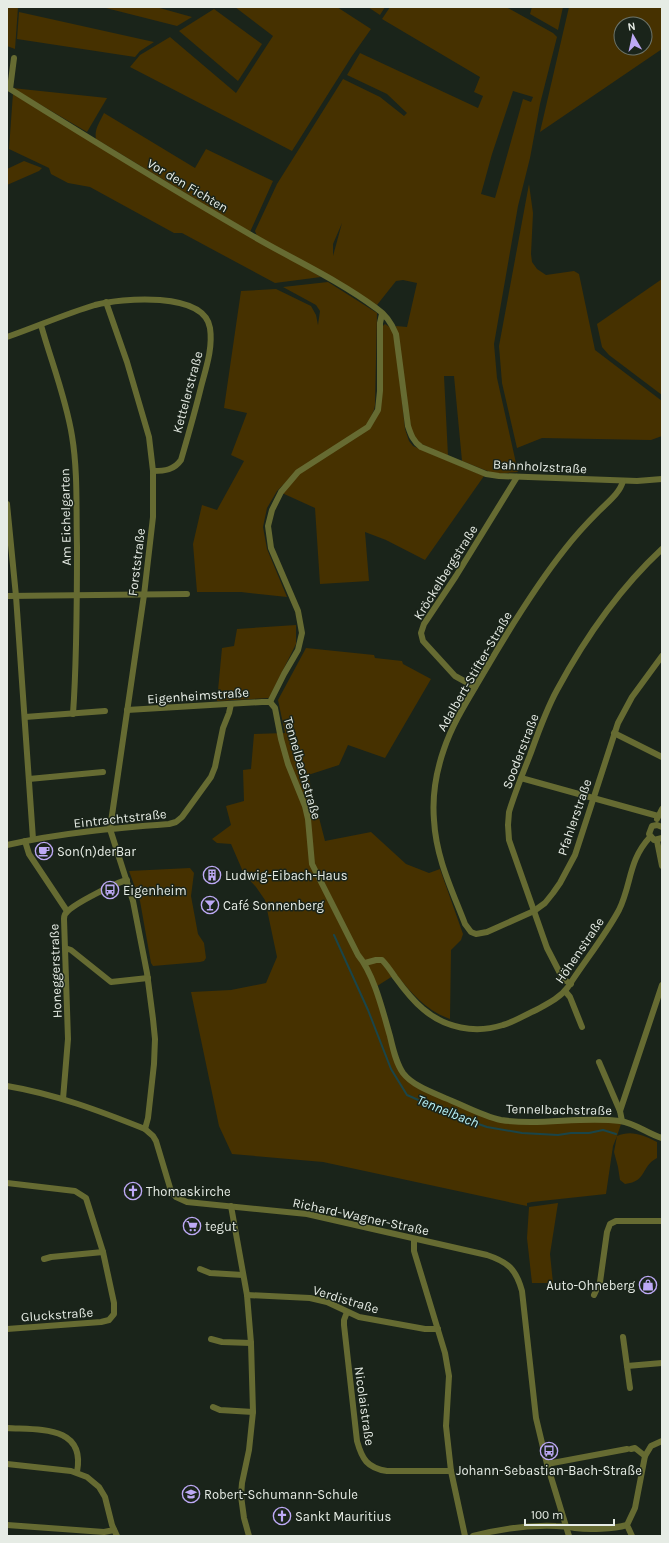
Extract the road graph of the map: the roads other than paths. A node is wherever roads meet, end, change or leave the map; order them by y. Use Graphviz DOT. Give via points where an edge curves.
graph roads {
  1 [pos="14,58"];
  2 [pos="106,302"];
  3 [pos="382,314"];
  4 [pos="41,325"];
  5 [pos="7,337"];
  6 [pos="153,471"];
  7 [pos="517,477"];
  8 [pos="662,479"];
  9 [pos="624,481"];
  10 [pos="7,504"];
  11 [pos="8,517"];
  12 [pos="662,548"];
  13 [pos="187,594"];
  14 [pos="144,595"];
  15 [pos="7,596"];
  16 [pos="16,596"];
  17 [pos="77,596"];
  18 [pos="662,656"];
  19 [pos="475,687"];
  20 [pos="270,702"];
  21 [pos="230,704"];
  22 [pos="127,710"];
  23 [pos="105,711"];
  24 [pos="73,714"];
  25 [pos="24,717"];
  26 [pos="614,734"];
  27 [pos="662,757"];
  28 [pos="103,772"];
  29 [pos="521,778"];
  30 [pos="29,779"];
  31 [pos="592,798"];
  32 [pos="662,809"];
  33 [pos="658,816"];
  34 [pos="660,826"];
  35 [pos="110,829"];
  36 [pos="650,837"];
  37 [pos="33,839"];
  38 [pos="25,841"];
  39 [pos="660,842"];
  40 [pos="7,845"];
  41 [pos="662,866"];
  42 [pos="127,880"];
  43 [pos="67,911"];
  44 [pos="534,911"];
  45 [pos="466,924"];
  46 [pos="64,948"];
  47 [pos="365,964"];
  48 [pos="148,978"];
  49 [pos="570,984"];
  50 [pos="662,985"];
  51 [pos="565,991"];
  52 [pos="582,1027"];
  53 [pos="600,1062"];
  54 [pos="7,1086"];
  55 [pos="63,1099"];
  56 [pos="620,1111"];
  57 [pos="622,1121"];
  58 [pos="146,1129"];
  59 [pos="662,1138"];
  60 [pos="7,1183"];
  61 [pos="231,1206"];
  62 [pos="662,1221"];
  63 [pos="414,1239"];
  64 [pos="103,1252"];
  65 [pos="44,1259"];
  66 [pos="200,1269"];
  67 [pos="243,1275"];
  68 [pos="247,1295"];
  69 [pos="594,1295"];
  70 [pos="347,1312"];
  71 [pos="7,1329"];
  72 [pos="438,1329"];
  73 [pos="623,1338"];
  74 [pos="211,1339"];
  75 [pos="251,1343"];
  76 [pos="662,1363"];
  77 [pos="627,1366"];
  78 [pos="630,1388"];
  79 [pos="213,1406"];
  80 [pos="253,1412"];
  81 [pos="7,1428"];
  82 [pos="662,1441"];
  83 [pos="645,1456"];
  84 [pos="7,1464"];
  85 [pos="547,1464"];
  86 [pos="451,1471"];
  87 [pos="77,1472"];
  88 [pos="7,1525"];
  89 [pos="628,1525"];
  90 [pos="566,1527"];
  91 [pos="115,1533"];
  92 [pos="249,1536"];
  93 [pos="465,1536"];
  94 [pos="473,1536"];
  95 [pos="569,1536"];
  96 [pos="632,1536"];
  1 -- 3 [label="street, Vor den Fichten" via="10,89 251,235 344,287"];
  2 -- 4 [label="street, Kettelerstraße"];
  2 -- 6 [label="street, Forststraße" via="149,437"];
  2 -- 6 [label="street, Kettelerstraße" via="142,299 183,304 202,313 210,326 208,363 181,460 177,466 170,469"];
  3 -- 7 [label="street, Bahnholzstraße" via="396,334 408,426 416,443 486,474"];
  3 -- 20 [label="street" via="378,410 368,427 298,472 281,492 272,510 268,526 271,548 298,611 302,633 298,650"];
  4 -- 5 [label="street, Kettelerstraße"];
  4 -- 17 [label="street, Am Eichelgarten" via="72,434 75,457"];
  6 -- 14 [label="street, Forststraße" via="153,517"];
  7 -- 9 [label="street, Bahnholzstraße"];
  7 -- 19 [label="street, Kröckelbergstraße" via="424,624 421,634 423,641 455,676"];
  8 -- 9 [label="street, Bahnholzstraße"];
  9 -- 19 [label="street, Adalbert-Stifter-Straße" via="619,490 564,550 530,597"];
  10 -- 11 [label="street"];
  11 -- 16 [label="street"];
  12 -- 29 [label="street, Sooderstraße" via="618,594 577,656 556,691"];
  13 -- 14 [label="street"];
  14 -- 17 [label="street"];
  14 -- 22 [label="street, Forststraße"];
  15 -- 16 [label="street"];
  16 -- 17 [label="street"];
  16 -- 25 [label="street"];
  17 -- 24 [label="street, Am Eichelgarten"];
  18 -- 26 [label="street, Pfahlerstraße" via="629,703"];
  19 -- 45 [label="street, Adalbert-Stifter-Straße" via="452,728 444,749 438,772 434,808 440,858"];
  20 -- 21 [label="street, Eigenheimstraße"];
  20 -- 47 [label="street, Tennelbachstraße" via="275,708 288,764 305,806 312,864"];
  21 -- 22 [label="street, Eigenheimstraße"];
  21 -- 35 [label="street, Eintrachtstraße" via="216,768 182,817 169,824"];
  22 -- 35 [label="street, Forststraße"];
  23 -- 24 [label="street"];
  24 -- 25 [label="street"];
  25 -- 30 [label="street"];
  26 -- 27 [label="street"];
  26 -- 31 [label="street, Pfahlerstraße"];
  28 -- 30 [label="street"];
  29 -- 31 [label="street"];
  29 -- 44 [label="street, Sooderstraße" via="509,812 508,832"];
  30 -- 37 [label="street"];
  31 -- 33 [label="street"];
  31 -- 44 [label="street, Pfahlerstraße" via="569,868 554,893"];
  32 -- 33 [label="street"];
  33 -- 34 [label="street"];
  34 -- 36 [label="street, Höhenstraße" via="650,828"];
  35 -- 37 [label="street, Eintrachtstraße"];
  35 -- 42 [label="street"];
  36 -- 39 [label="street"];
  36 -- 49 [label="street, Höhenstraße" via="633,863 619,909"];
  37 -- 38 [label="street, Eintrachtstraße"];
  38 -- 40 [label="street, Eintrachtstraße"];
  38 -- 43 [label="street" via="29,854"];
  39 -- 41 [label="street"];
  42 -- 43 [label="street, Honeggerstraße"];
  42 -- 48 [label="street"];
  43 -- 46 [label="street, Honeggerstraße" via="64,919"];
  44 -- 45 [label="street, Pfahlerstraße" via="476,934 471,932"];
  44 -- 49 [label="street, Sooderstraße" via="552,958 563,979"];
  46 -- 48 [label="street" via="71,950 111,982"];
  46 -- 55 [label="street, Honeggerstraße" via="68,1039"];
  47 -- 51 [label="street, Höhenstraße" via="382,960 412,998 429,1014 444,1022 469,1029 491,1028 512,1022"];
  47 -- 57 [label="street, Tennelbachstraße" via="383,1012 398,1064 411,1081 435,1094 501,1120"];
  48 -- 58 [label="street" via="155,1039"];
  49 -- 51 [label="street, Höhenstraße"];
  50 -- 56 [label="street"];
  51 -- 52 [label="street"];
  53 -- 56 [label="street"];
  54 -- 55 [label="street"];
  55 -- 58 [label="street"];
  56 -- 57 [label="street"];
  57 -- 59 [label="street, Tennelbachstraße"];
  58 -- 61 [label="street, Richard-Wagner-Straße" via="156,1140 171,1191 176,1197 187,1202"];
  60 -- 64 [label="street" via="75,1191 83,1195 88,1203"];
  61 -- 63 [label="street, Richard-Wagner-Straße" via="307,1214"];
  61 -- 67 [label="street"];
  62 -- 69 [label="street" via="616,1221 610,1224 600,1282"];
  63 -- 72 [label="street" via="414,1251"];
  63 -- 85 [label="street, Richard-Wagner-Straße" via="497,1258 513,1269 522,1291 536,1418"];
  64 -- 65 [label="street"];
  64 -- 71 [label="street, Gluckstraße" via="114,1303 114,1314 109,1320"];
  66 -- 67 [label="street" via="210,1273"];
  67 -- 68 [label="street"];
  68 -- 70 [label="street, Verdistraße" via="310,1298"];
  68 -- 75 [label="street"];
  70 -- 72 [label="street, Verdistraße" via="395,1324"];
  70 -- 86 [label="street, Nicolaistraße" via="344,1326 357,1441 363,1459 377,1469 387,1471"];
  72 -- 86 [label="street" via="448,1376 446,1426"];
  73 -- 77 [label="street"];
  74 -- 75 [label="street"];
  75 -- 80 [label="street"];
  76 -- 77 [label="street"];
  77 -- 78 [label="street"];
  79 -- 80 [label="street" via="220,1410"];
  80 -- 92 [label="street" via="241,1496"];
  81 -- 87 [label="street" via="62,1434 73,1442 77,1450"];
  82 -- 83 [label="street" via="651,1446"];
  83 -- 85 [label="street" via="635,1448"];
  83 -- 89 [label="street" via="635,1508"];
  84 -- 87 [label="street"];
  85 -- 90 [label="street, Richard-Wagner-Straße"];
  86 -- 93 [label="street"];
  87 -- 91 [label="street" via="94,1482 102,1491"];
  88 -- 91 [label="street"];
  89 -- 90 [label="street" via="610,1528"];
  89 -- 96 [label="street"];
  90 -- 94 [label="street" via="508,1529"];
  90 -- 95 [label="street, Richard-Wagner-Straße"];
}
